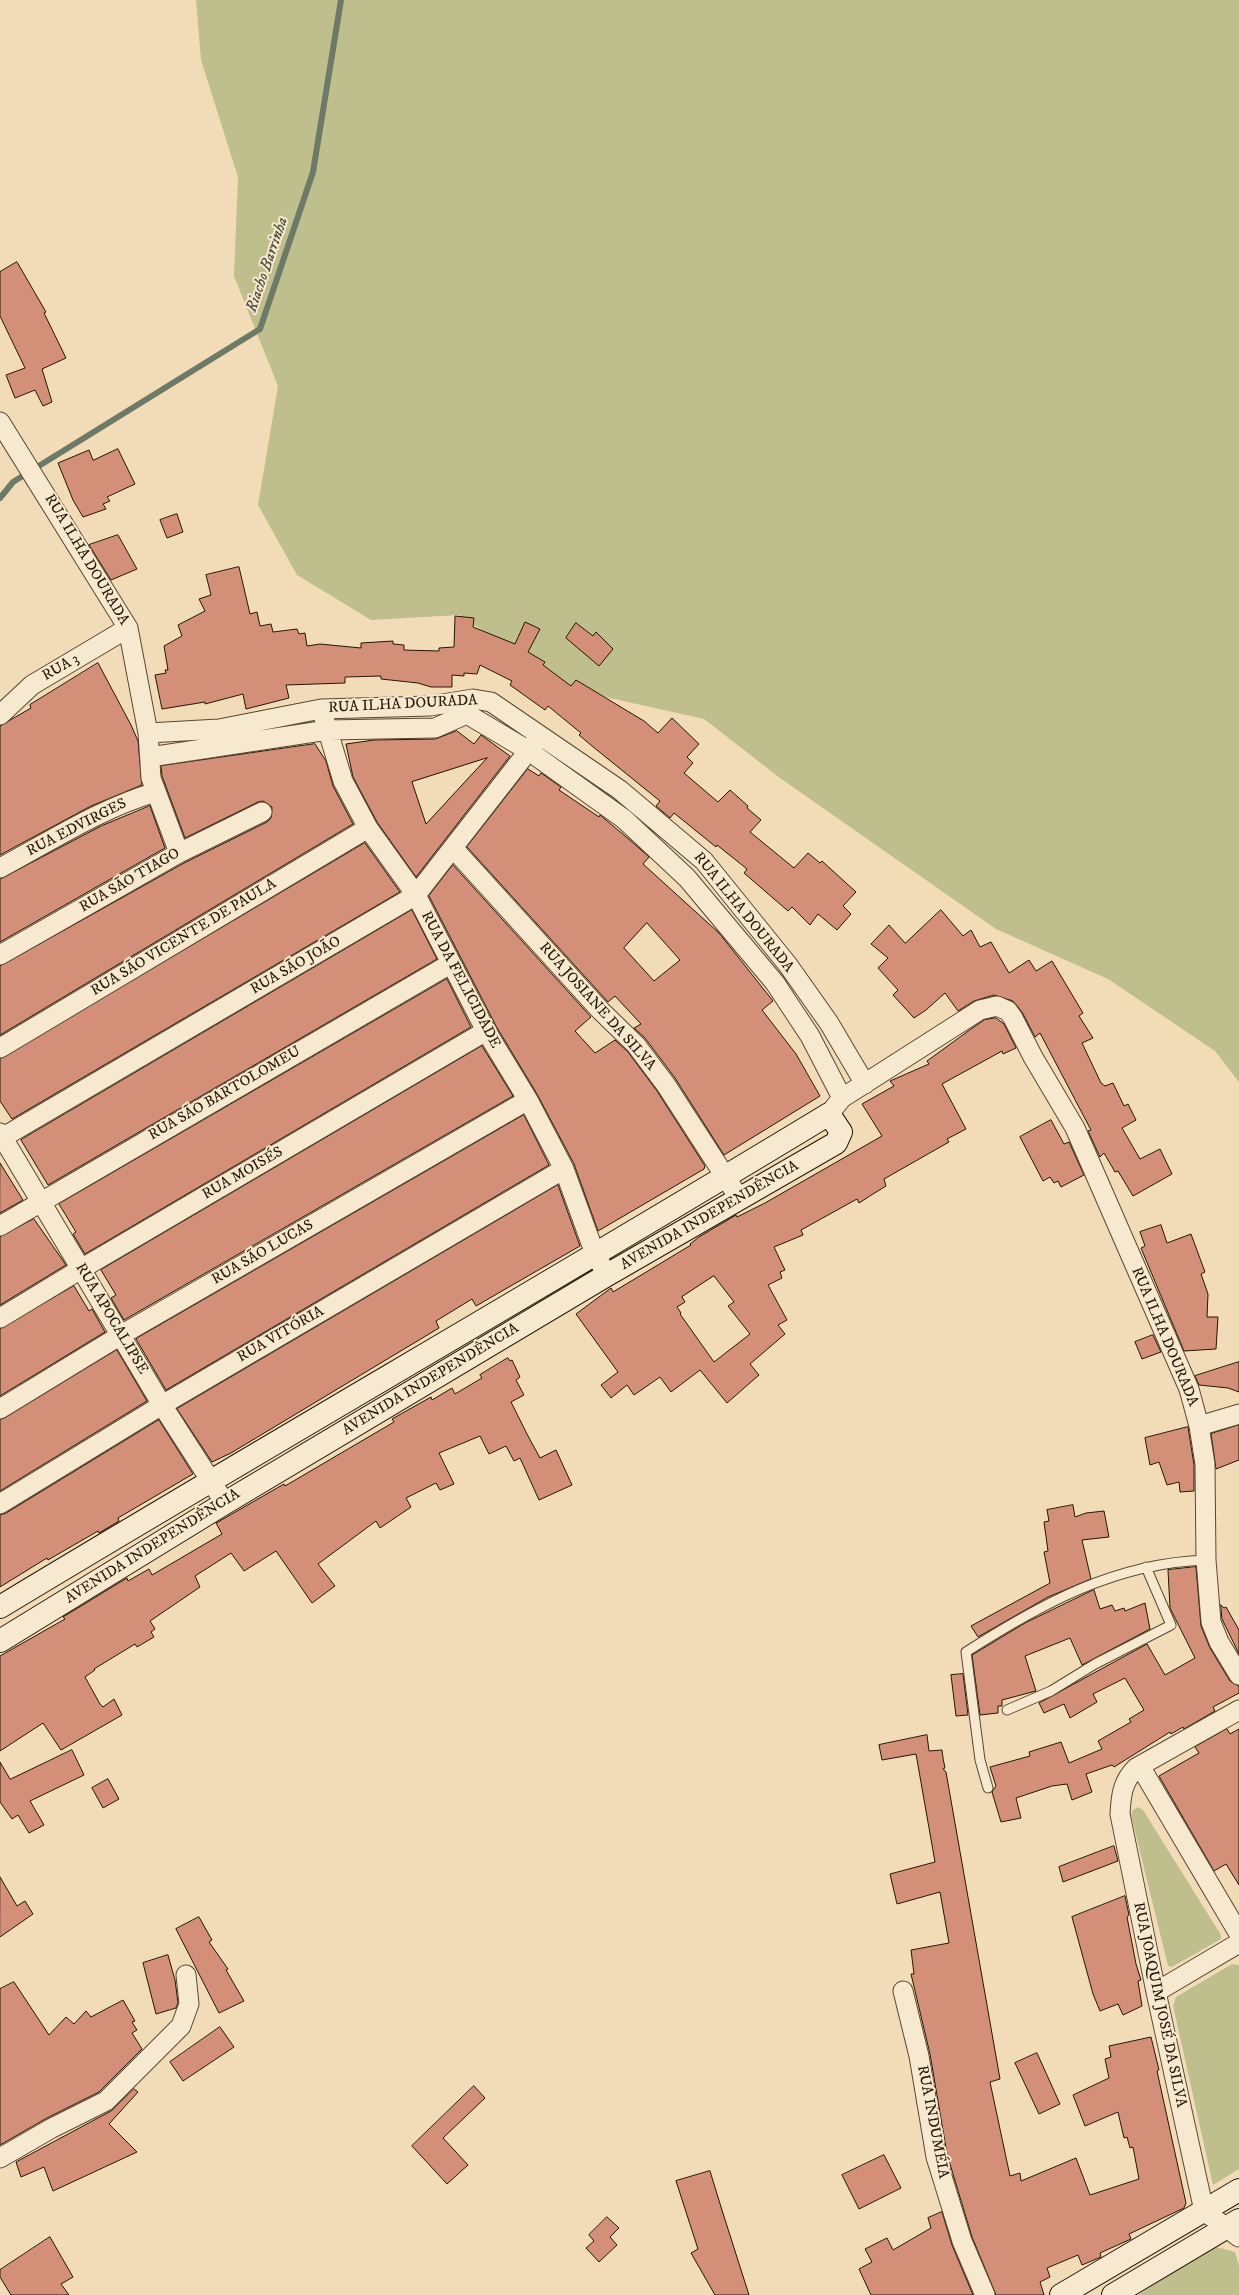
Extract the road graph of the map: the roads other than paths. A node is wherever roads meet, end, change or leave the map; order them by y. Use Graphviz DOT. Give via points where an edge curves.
graph roads {
  1 [pos="0,422"];
  2 [pos="128,628"];
  3 [pos="439,705"];
  4 [pos="321,709"];
  5 [pos="0,715"];
  6 [pos="435,728"];
  7 [pos="328,730"];
  8 [pos="148,733"];
  9 [pos="541,735"];
  10 [pos="528,751"];
  11 [pos="150,757"];
  12 [pos="156,792"];
  13 [pos="262,812"];
  14 [pos="368,828"];
  15 [pos="453,848"];
  16 [pos="179,853"];
  17 [pos="704,861"];
  18 [pos="0,868"];
  19 [pos="687,878"];
  20 [pos="416,895"];
  21 [pos="0,955"];
  22 [pos="450,964"];
  23 [pos="1014,1018"];
  24 [pos="829,1023"];
  25 [pos="486,1031"];
  26 [pos="810,1036"];
  27 [pos="0,1048"];
  28 [pos="865,1084"];
  29 [pos="528,1100"];
  30 [pos="836,1106"];
  31 [pos="1,1136"];
  32 [pos="564,1169"];
  33 [pos="726,1177"];
  34 [pos="739,1198"];
  35 [pos="40,1200"];
  36 [pos="0,1226"];
  37 [pos="596,1254"];
  38 [pos="81,1268"];
  39 [pos="607,1275"];
  40 [pos="0,1318"];
  41 [pos="120,1335"];
  42 [pos="411,1362"];
  43 [pos="424,1385"];
  44 [pos="162,1405"];
  45 [pos="0,1409"];
  46 [pos="1239,1414"];
  47 [pos="1200,1426"];
  48 [pos="210,1480"];
  49 [pos="225,1503"];
  50 [pos="0,1504"];
  51 [pos="1206,1560"];
  52 [pos="1146,1567"];
  53 [pos="0,1608"];
  54 [pos="4,1631"];
  55 [pos="1239,1675"];
  56 [pos="1007,1710"];
  57 [pos="1238,1713"];
  58 [pos="1135,1770"];
  59 [pos="988,1788"];
  60 [pos="1239,1934"];
  61 [pos="1239,1943"];
  62 [pos="186,1975"];
  63 [pos="903,1991"];
  64 [pos="1156,1992"];
  65 [pos="0,2158"];
  66 [pos="1239,2190"];
  67 [pos="1204,2211"];
  68 [pos="1234,2228"];
  69 [pos="985,2295"];
  70 [pos="1061,2295"];
  71 [pos="1113,2295"];
  1 -- 2 [label="street, RUA ILHA DOURADA"];
  2 -- 5 [label="street, RUA 3" via="32,685"];
  2 -- 8 [label="street, RUA ILHA DOURADA"];
  3 -- 4 [label="street, RUA ILHA DOURADA"];
  3 -- 6 [label="street"];
  3 -- 9 [label="street, RUA ILHA DOURADA" via="473,699 491,702"];
  4 -- 7 [label="street, RUA DA FELICIDADE"];
  4 -- 8 [label="street, RUA ILHA DOURADA" via="219,729"];
  6 -- 7 [label="street, RUA ILHA DOURADA"];
  6 -- 10 [label="street, RUA ILHA DOURADA" via="467,714"];
  7 -- 11 [label="street, RUA ILHA DOURADA"];
  7 -- 14 [label="street, RUA DA FELICIDADE" via="344,781"];
  8 -- 11 [label="street"];
  9 -- 10 [label="street, RUA SÃO JOÃO"];
  9 -- 17 [label="street, RUA ILHA DOURADA" via="620,790"];
  10 -- 15 [label="street, RUA SÃO JOÃO"];
  10 -- 19 [label="street, RUA ILHA DOURADA" via="624,818"];
  11 -- 12 [label="street" via="151,778"];
  12 -- 16 [label="street"];
  12 -- 18 [label="street, RUA EDVIRGES" via="128,800 107,810"];
  13 -- 16 [label="street, RUA SÃO TIAGO"];
  14 -- 20 [label="street, RUA DA FELICIDADE"];
  14 -- 27 [label="street, RUA SÃO VICENTE DE PAULA"];
  15 -- 20 [label="street, RUA SÃO JOÃO"];
  15 -- 33 [label="street, RUA JOSIANE DA SILVA" via="601,1011 636,1044"];
  16 -- 21 [label="street, RUA SÃO TIAGO"];
  17 -- 19 [label="street"];
  17 -- 24 [label="street, RUA ILHA DOURADA" via="751,917"];
  19 -- 26 [label="street, RUA ILHA DOURADA" via="775,983"];
  20 -- 22 [label="street, RUA DA FELICIDADE"];
  20 -- 31 [label="street, RUA SÃO JOÃO"];
  22 -- 25 [label="street, RUA DA FELICIDADE"];
  22 -- 35 [label="street, RUA SÃO BARTOLOMEU"];
  23 -- 28 [label="street, AVENIDA INDEPENDÊNCIA" via="1008,1011 997,1006 980,1010"];
  23 -- 47 [label="street, RUA ILHA DOURADA" via="1032,1057 1075,1128 1189,1389"];
  24 -- 26 [label="street"];
  24 -- 28 [label="street, RUA ILHA DOURADA"];
  25 -- 29 [label="street, RUA DA FELICIDADE"];
  25 -- 38 [label="street, RUA MOISÉS"];
  26 -- 30 [label="street, RUA ILHA DOURADA"];
  28 -- 30 [label="street, AVENIDA INDEPENDÊNCIA"];
  29 -- 32 [label="street, RUA DA FELICIDADE"];
  29 -- 41 [label="street, RUA SÃO LUCAS"];
  30 -- 33 [label="main road, AVENIDA INDEPENDÊNCIA"];
  30 -- 34 [label="main road, AVENIDA INDEPENDÊNCIA" via="841,1132 836,1143"];
  31 -- 35 [label="street, RUA APOCALIPSE"];
  32 -- 37 [label="street, RUA DA FELICIDADE"];
  32 -- 44 [label="street, RUA VITÓRIA"];
  33 -- 34 [label="street, RUA JOSIANE DA SILVA"];
  33 -- 37 [label="main road, AVENIDA INDEPENDÊNCIA"];
  34 -- 39 [label="main road, AVENIDA INDEPENDÊNCIA"];
  35 -- 36 [label="street, RUA SÃO BARTOLOMEU"];
  35 -- 38 [label="street, RUA APOCALIPSE"];
  37 -- 39 [label="street, RUA DA FELICIDADE"];
  37 -- 42 [label="main road, AVENIDA INDEPENDÊNCIA"];
  38 -- 40 [label="street, RUA MOISÉS"];
  38 -- 41 [label="street, RUA APOCALIPSE"];
  39 -- 43 [label="main road, AVENIDA INDEPENDÊNCIA"];
  41 -- 44 [label="street, RUA APOCALIPSE"];
  41 -- 45 [label="street, RUA SÃO LUCAS"];
  42 -- 43 [label="main road"];
  42 -- 48 [label="main road, AVENIDA INDEPENDÊNCIA"];
  43 -- 49 [label="main road, AVENIDA INDEPENDÊNCIA"];
  44 -- 48 [label="street, RUA APOCALIPSE"];
  44 -- 50 [label="street, RUA VITÓRIA"];
  46 -- 47 [label="street"];
  47 -- 51 [label="street, RUA ILHA DOURADA" via="1205,1464"];
  48 -- 49 [label="street, RUA APOCALIPSE"];
  48 -- 53 [label="main road, AVENIDA INDEPENDÊNCIA"];
  49 -- 54 [label="main road, AVENIDA INDEPENDÊNCIA"];
  51 -- 52 [label="lane" via="1179,1561"];
  51 -- 55 [label="street, RUA ILHA DOURADA" via="1211,1622 1219,1642"];
  52 -- 56 [label="lane" via="1171,1625 1095,1664 1051,1691"];
  52 -- 59 [label="lane" via="1127,1571 1062,1596 966,1652 980,1760"];
  57 -- 58 [label="street"];
  58 -- 60 [label="street"];
  58 -- 64 [label="street, RUA JOAQUIM JOSÉ DA SILVA" via="1123,1787 1120,1814"];
  61 -- 64 [label="street"];
  62 -- 65 [label="street" via="189,2004 182,2026 158,2050 106,2101"];
  63 -- 69 [label="street, RUA INDUMÉIA" via="919,2056 936,2158 962,2240"];
  64 -- 67 [label="street, RUA JOAQUIM JOSÉ DA SILVA"];
  66 -- 67 [label="main road"];
  67 -- 68 [label="street"];
  67 -- 70 [label="main road"];
  68 -- 71 [label="main road"];
}
